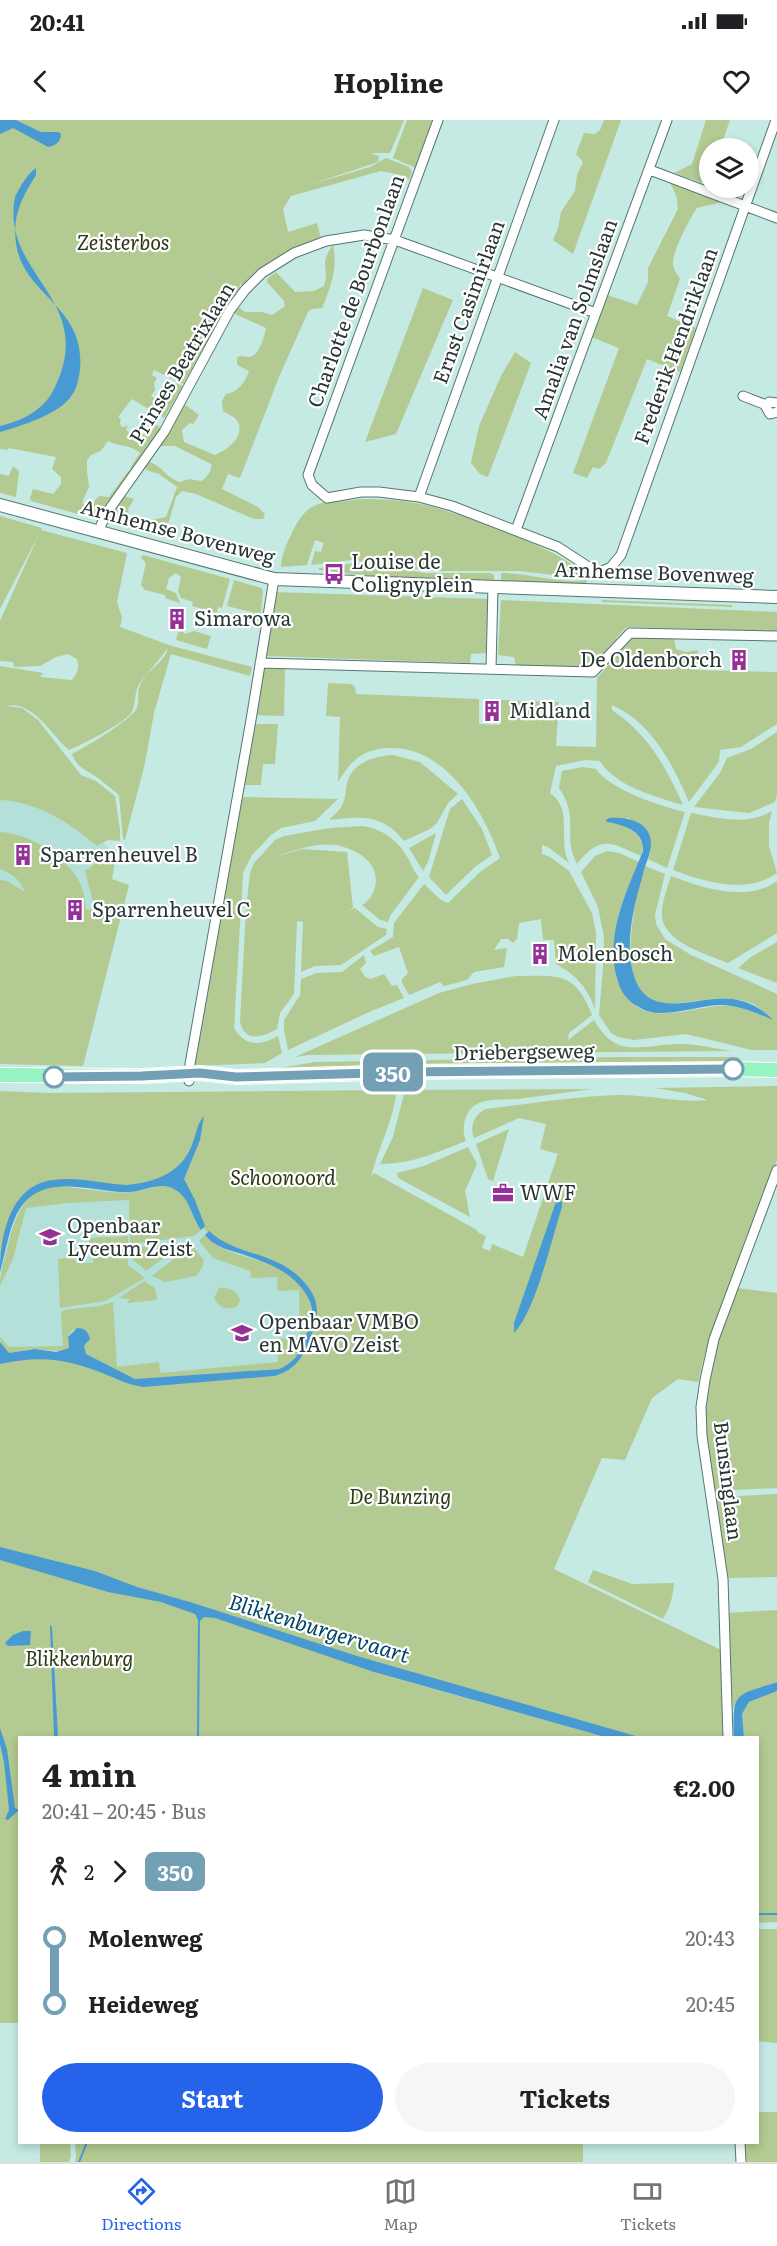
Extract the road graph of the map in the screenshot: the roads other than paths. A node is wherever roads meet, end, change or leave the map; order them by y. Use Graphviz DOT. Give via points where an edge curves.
graph roads {
  1 [pos="438,120"];
  2 [pos="554,120"];
  3 [pos="668,120"];
  4 [pos="777,120"];
  5 [pos="650,170"];
  6 [pos="745,206"];
  7 [pos="777,218"];
  8 [pos="395,240"];
  9 [pos="497,278"];
  10 [pos="596,313"];
  11 [pos="743,396"];
  12 [pos="777,404"];
  13 [pos="766,405"];
  14 [pos="777,412"];
  15 [pos="419,496"];
  16 [pos="0,505"];
  17 [pos="516,530"];
  18 [pos="98,532"];
  19 [pos="598,573"];
  20 [pos="274,579"];
  21 [pos="493,586"];
  22 [pos="596,591"];
  23 [pos="777,597"];
  24 [pos="777,636"];
  25 [pos="261,663"];
  26 [pos="491,669"];
  27 [pos="777,1071"];
  28 [pos="0,1076"];
  29 [pos="189,1077"];
  30 [pos="777,1170"];
  31 [pos="728,1736"];
  32 [pos="740,2144"];
  33 [pos="741,2162"];
  1 -- 8 [label="street, Charlotte de Bourbonlaan"];
  2 -- 9 [label="street, Ernst Casimirlaan"];
  3 -- 5 [label="street, Amalia van Solmslaan"];
  4 -- 6 [label="street, Frederik Hendriklaan"];
  5 -- 6 [label="street"];
  5 -- 10 [label="street, Amalia van Solmslaan"];
  6 -- 7 [label="street"];
  6 -- 19 [label="street, Frederik Hendriklaan" via="621,555 611,567"];
  8 -- 9 [label="street, Prinses Beatrixlaan"];
  8 -- 15 [label="street, Charlotte de Bourbonlaan" via="308,475 312,485 327,498 361,492"];
  8 -- 18 [label="street, Prinses Beatrixlaan" via="364,235 326,241 294,253 262,273 230,310 164,432 106,514"];
  9 -- 10 [label="street, Prinses Beatrixlaan"];
  9 -- 15 [label="street, Ernst Casimirlaan"];
  10 -- 17 [label="street, Amalia van Solmslaan"];
  11 -- 13 [label="street"];
  12 -- 13 [label="street" via="771,401"];
  13 -- 14 [label="street" via="768,413"];
  15 -- 17 [label="street"];
  16 -- 18 [label="main road, Arnhemse Bovenweg"];
  17 -- 19 [label="street" via="558,547"];
  18 -- 20 [label="main road, Arnhemse Bovenweg"];
  19 -- 22 [label="street"];
  20 -- 21 [label="main road, Arnhemse Bovenweg"];
  20 -- 25 [label="street"];
  21 -- 22 [label="main road, Arnhemse Bovenweg"];
  21 -- 26 [label="street"];
  22 -- 23 [label="main road, Arnhemse Bovenweg"];
  24 -- 26 [label="street" via="630,633 594,672"];
  25 -- 26 [label="street"];
  25 -- 29 [label="street"];
  27 -- 29 [label="main road, Driebergseweg"];
  28 -- 29 [label="main road, Driebergseweg" via="142,1076 162,1081"];
  30 -- 31 [label="street, Bunsinglaan" via="714,1339 701,1407 723,1579"];
  32 -- 33 [label="street"];
}
